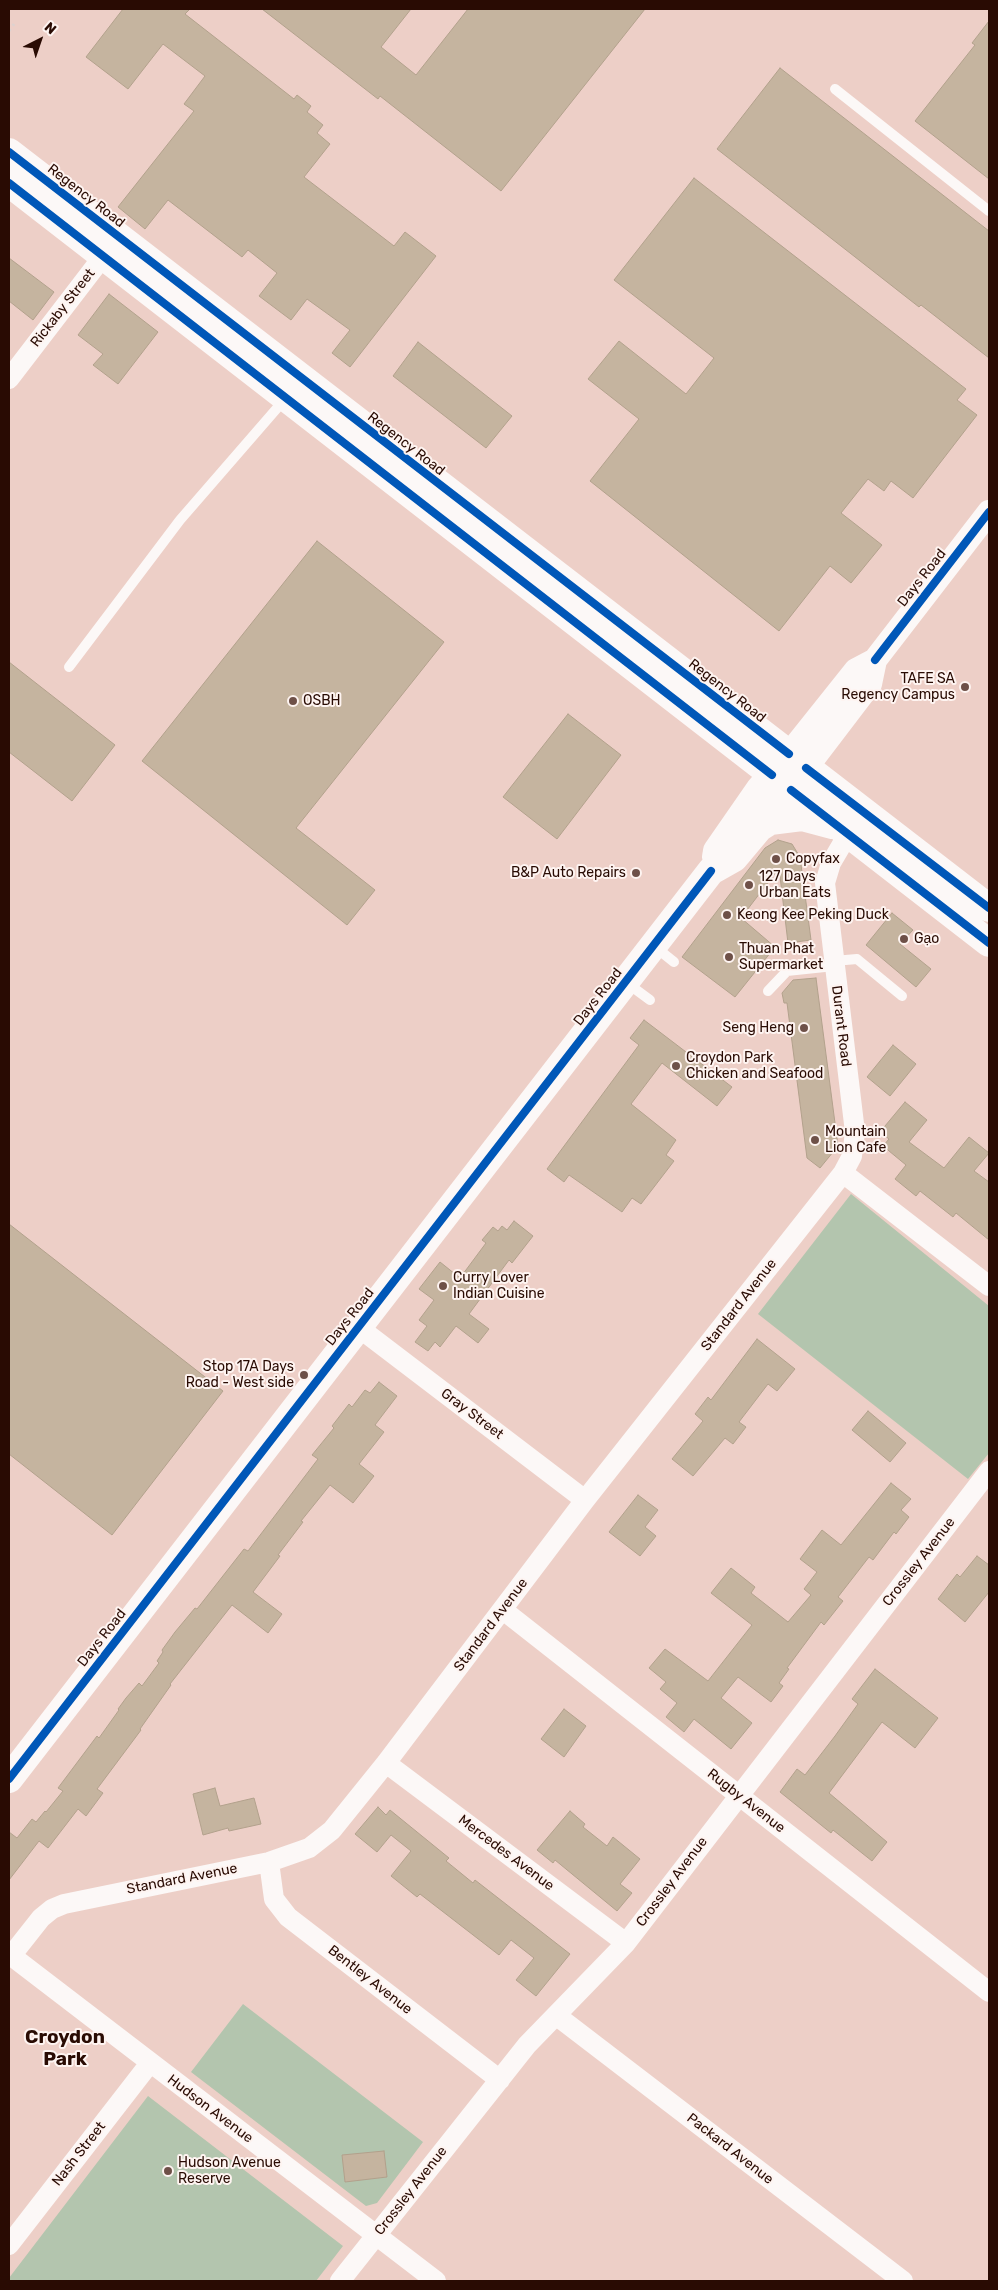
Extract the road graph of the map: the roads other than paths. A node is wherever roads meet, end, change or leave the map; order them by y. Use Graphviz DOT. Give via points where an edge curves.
graph roads {
  1 [pos="835,90"];
  2 [pos="9,152"];
  3 [pos="9,183"];
  4 [pos="989,211"];
  5 [pos="111,247"];
  6 [pos="9,379"];
  7 [pos="286,398"];
  8 [pos="989,512"];
  9 [pos="69,667"];
  10 [pos="789,772"];
  11 [pos="756,830"];
  12 [pos="843,831"];
  13 [pos="712,872"];
  14 [pos="989,908"];
  15 [pos="989,943"];
  16 [pos="834,963"];
  17 [pos="625,982"];
  18 [pos="768,991"];
  19 [pos="902,996"];
  20 [pos="650,1000"];
  21 [pos="855,1132"];
  22 [pos="843,1173"];
  23 [pos="989,1286"];
  24 [pos="358,1327"];
  25 [pos="989,1471"];
  26 [pos="585,1500"];
  27 [pos="503,1610"];
  28 [pos="386,1763"];
  29 [pos="9,1779"];
  30 [pos="738,1796"];
  31 [pos="269,1862"];
  32 [pos="626,1943"];
  33 [pos="10,1955"];
  34 [pos="989,1992"];
  35 [pos="557,2016"];
  36 [pos="150,2063"];
  37 [pos="500,2080"];
  38 [pos="377,2235"];
  39 [pos="9,2245"];
  40 [pos="340,2281"];
  41 [pos="436,2281"];
  42 [pos="903,2281"];
  1 -- 4 [label="lane"];
  2 -- 5 [label="main road, Regency Road"];
  3 -- 5 [label="main road, Regency Road"];
  5 -- 6 [label="street, Rickaby Street"];
  5 -- 7 [label="main road, Regency Road"];
  5 -- 10 [label="main road, Regency Road"];
  7 -- 9 [label="lane" via="180,520"];
  7 -- 10 [label="main road, Regency Road"];
  8 -- 10 [label="street, Days Road" via="875,660 856,670"];
  10 -- 11 [label="main road, Days Road"];
  10 -- 12 [label="main road, Regency Road"];
  10 -- 13 [label="main road, Days Road" via="717,851"];
  10 -- 14 [label="main road, Regency Road"];
  11 -- 12 [label="main road" via="770,821 802,817"];
  11 -- 13 [label="main road, Days Road" via="734,858"];
  12 -- 15 [label="main road, Regency Road"];
  12 -- 16 [label="street, Durant Road" via="825,883"];
  13 -- 17 [label="main road, Days Road" via="664,954"];
  16 -- 18 [label="lane" via="787,971"];
  16 -- 19 [label="lane" via="857,959"];
  16 -- 21 [label="street, Durant Road"];
  17 -- 20 [label="lane"];
  17 -- 24 [label="main road, Days Road"];
  21 -- 22 [label="street, Standard Avenue" via="852,1156"];
  22 -- 23 [label="street"];
  22 -- 26 [label="street, Standard Avenue"];
  24 -- 26 [label="street, Gray Street"];
  24 -- 29 [label="main road, Days Road"];
  25 -- 30 [label="street, Crossley Avenue"];
  26 -- 27 [label="street, Standard Avenue"];
  27 -- 28 [label="street, Standard Avenue"];
  27 -- 30 [label="street, Rugby Avenue"];
  28 -- 31 [label="street, Standard Avenue" via="332,1830 309,1848"];
  28 -- 32 [label="street, Mercedes Avenue"];
  30 -- 32 [label="street, Crossley Avenue"];
  30 -- 34 [label="street, Rugby Avenue"];
  31 -- 33 [label="street, Standard Avenue" via="64,1904 41,1918"];
  31 -- 37 [label="street, Bentley Avenue" via="274,1899 288,1917"];
  32 -- 35 [label="street, Crossley Avenue"];
  33 -- 36 [label="street, Hudson Avenue"];
  35 -- 37 [label="street, Crossley Avenue" via="527,2045"];
  35 -- 42 [label="street, Packard Avenue"];
  36 -- 38 [label="street, Hudson Avenue"];
  36 -- 39 [label="street, Nash Street"];
  37 -- 38 [label="street, Crossley Avenue"];
  38 -- 40 [label="street, Crossley Avenue"];
  38 -- 41 [label="street, Hudson Avenue"];
}
